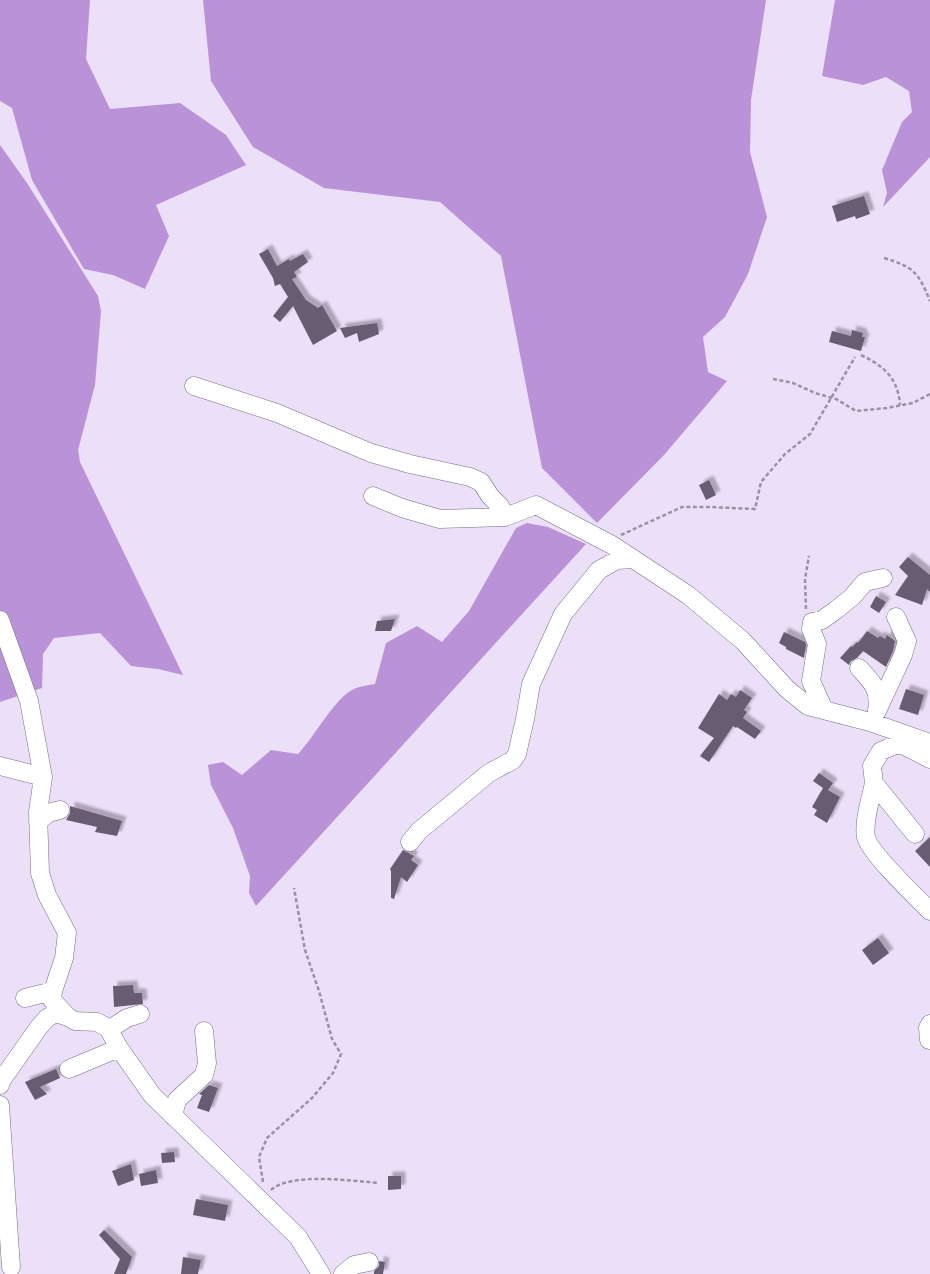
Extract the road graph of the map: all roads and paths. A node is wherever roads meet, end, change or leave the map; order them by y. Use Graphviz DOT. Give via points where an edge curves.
graph roads {
  1 [pos="884,258"];
  2 [pos="930,301"];
  3 [pos="861,355"];
  4 [pos="854,357"];
  5 [pos="773,380"];
  6 [pos="194,386"];
  7 [pos="930,394"];
  8 [pos="900,406"];
  9 [pos="374,496"];
  10 [pos="506,517"];
  11 [pos="628,556"];
  12 [pos="809,556"];
  13 [pos="883,578"];
  14 [pos="896,617"];
  15 [pos="0,620"];
  16 [pos="812,622"];
  17 [pos="859,668"];
  18 [pos="824,710"];
  19 [pos="876,717"];
  20 [pos="930,743"];
  21 [pos="930,759"];
  22 [pos="0,766"];
  23 [pos="43,777"];
  24 [pos="874,783"];
  25 [pos="60,810"];
  26 [pos="38,822"];
  27 [pos="915,834"];
  28 [pos="410,842"];
  29 [pos="294,888"];
  30 [pos="930,911"];
  31 [pos="53,991"];
  32 [pos="24,998"];
  33 [pos="140,1014"];
  34 [pos="68,1017"];
  35 [pos="112,1027"];
  36 [pos="204,1031"];
  37 [pos="132,1034"];
  38 [pos="119,1048"];
  39 [pos="70,1069"];
  40 [pos="0,1085"];
  41 [pos="0,1105"];
  42 [pos="173,1116"];
  43 [pos="379,1183"];
  44 [pos="264,1185"];
  45 [pos="268,1208"];
  46 [pos="369,1262"];
  47 [pos="11,1267"];
  48 [pos="321,1274"];
  49 [pos="343,1274"];
  1 -- 2 [label="path" via="905,264 920,277"];
  3 -- 8 [label="path" via="883,367 896,386"];
  4 -- 11 [label="path" via="810,434 785,454 761,482 755,509 682,507 617,537"];
  5 -- 8 [label="path" via="793,383 836,399 856,411"];
  6 -- 10 [label="street" via="277,413 371,453 470,477 481,482"];
  7 -- 8 [label="path"];
  9 -- 10 [label="street" via="440,519"];
  10 -- 11 [label="street" via="536,505"];
  11 -- 18 [label="street" via="688,595 743,641 787,689 808,706"];
  11 -- 28 [label="street" via="599,570 563,614 531,684 517,754 513,760 475,784"];
  12 -- 16 [label="path" via="805,607"];
  13 -- 16 [label="street" via="865,582 852,598 822,620"];
  14 -- 19 [label="street" via="907,641"];
  15 -- 23 [label="street" via="29,701"];
  16 -- 18 [label="street" via="811,629 817,644 811,681"];
  17 -- 19 [label="street" via="873,684 879,698"];
  18 -- 19 [label="street"];
  19 -- 20 [label="street"];
  21 -- 24 [label="street" via="903,745 894,745 881,751 872,766"];
  22 -- 23 [label="street"];
  23 -- 26 [label="street"];
  24 -- 27 [label="street"];
  24 -- 30 [label="street" via="866,837 903,884"];
  25 -- 26 [label="street" via="48,813"];
  26 -- 31 [label="street" via="40,873 67,933 64,958"];
  29 -- 44 [label="path" via="306,950 332,1039 341,1054 333,1073 312,1098 267,1138 259,1157"];
  31 -- 32 [label="street"];
  31 -- 34 [label="street" via="52,1000"];
  33 -- 35 [label="street"];
  34 -- 35 [label="street"];
  34 -- 40 [label="street" via="56,1014 48,1018"];
  35 -- 37 [label="street"];
  35 -- 38 [label="street"];
  36 -- 42 [label="street" via="207,1063 204,1074 177,1100"];
  38 -- 39 [label="street"];
  38 -- 42 [label="street" via="152,1095"];
  41 -- 47 [label="street"];
  42 -- 45 [label="street"];
  43 -- 45 [label="path" via="311,1179 289,1182 267,1195"];
  45 -- 48 [label="street" via="298,1237"];
  46 -- 49 [label="street" via="354,1265"];
}
